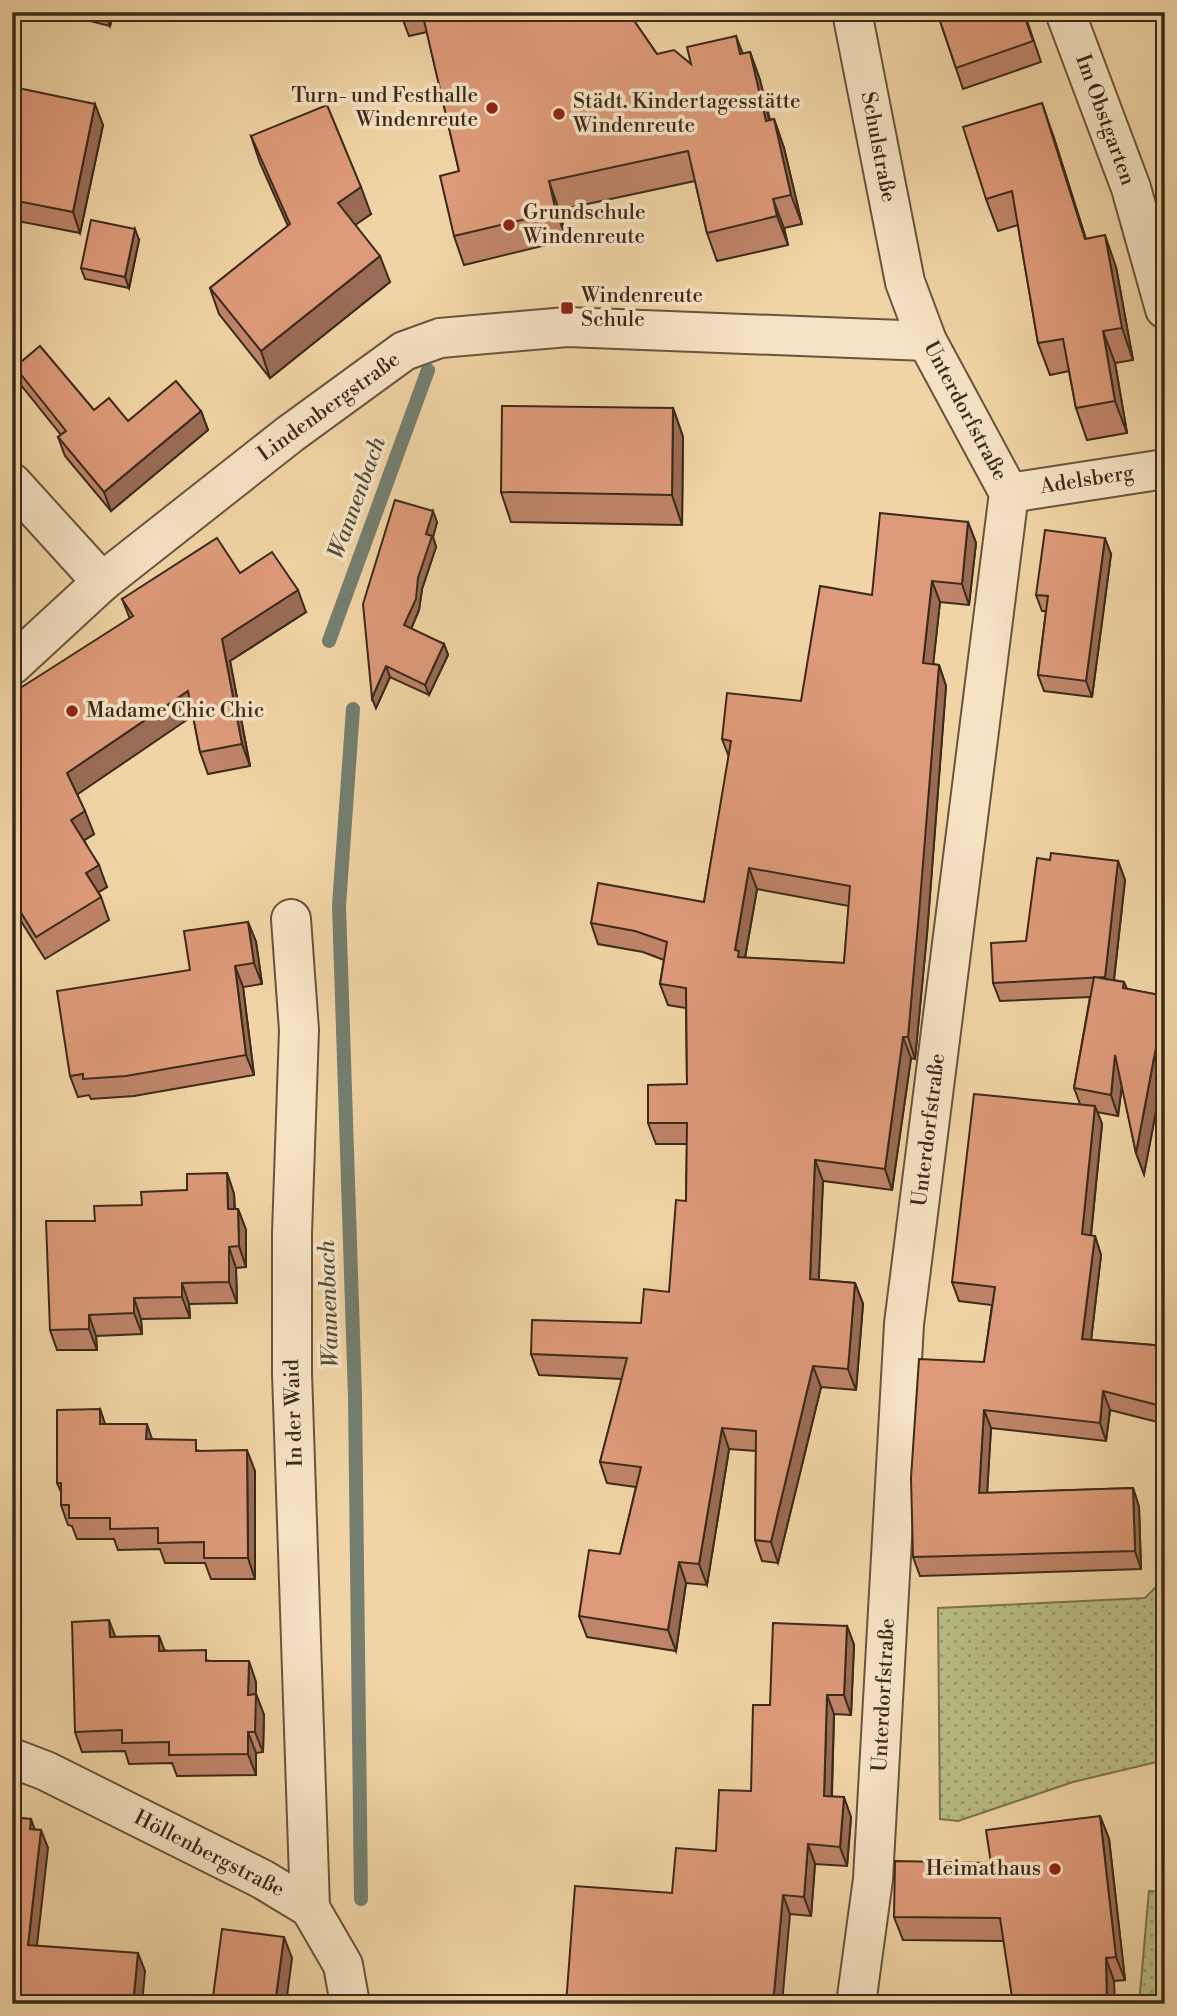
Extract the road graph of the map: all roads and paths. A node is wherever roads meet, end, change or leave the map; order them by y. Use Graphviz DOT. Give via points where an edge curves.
graph roads {
  1 [pos="852,12"];
  2 [pos="1065,12"];
  3 [pos="905,282"];
  4 [pos="1165,309"];
  5 [pos="926,341"];
  6 [pos="1165,469"];
  7 [pos="12,483"];
  8 [pos="1009,493"];
  9 [pos="102,582"];
  10 [pos="12,665"];
  11 [pos="291,919"];
  12 [pos="12,1758"];
  13 [pos="310,1908"];
  14 [pos="350,2004"];
  15 [pos="856,2004"];
  1 -- 3 [label="street, Schulstraße"];
  2 -- 4 [label="street, Im Obstgarten" via="1131,188"];
  3 -- 5 [label="street, Unterdorfstraße"];
  5 -- 8 [label="street, Unterdorfstraße"];
  5 -- 9 [label="street, Lindenbergstraße" via="566,327 440,338 404,351"];
  6 -- 8 [label="street, Adelsberg"];
  7 -- 9 [label="street"];
  8 -- 15 [label="street, Unterdorfstraße" via="904,1324 873,1879"];
  9 -- 10 [label="street, Lindenbergstraße"];
  11 -- 13 [label="street, In der Waid" via="299,1030 292,1373"];
  12 -- 13 [label="street, Höllenbergstraße" via="46,1770"];
  13 -- 14 [label="street, Höllenbergstraße" via="343,1965"];
}
